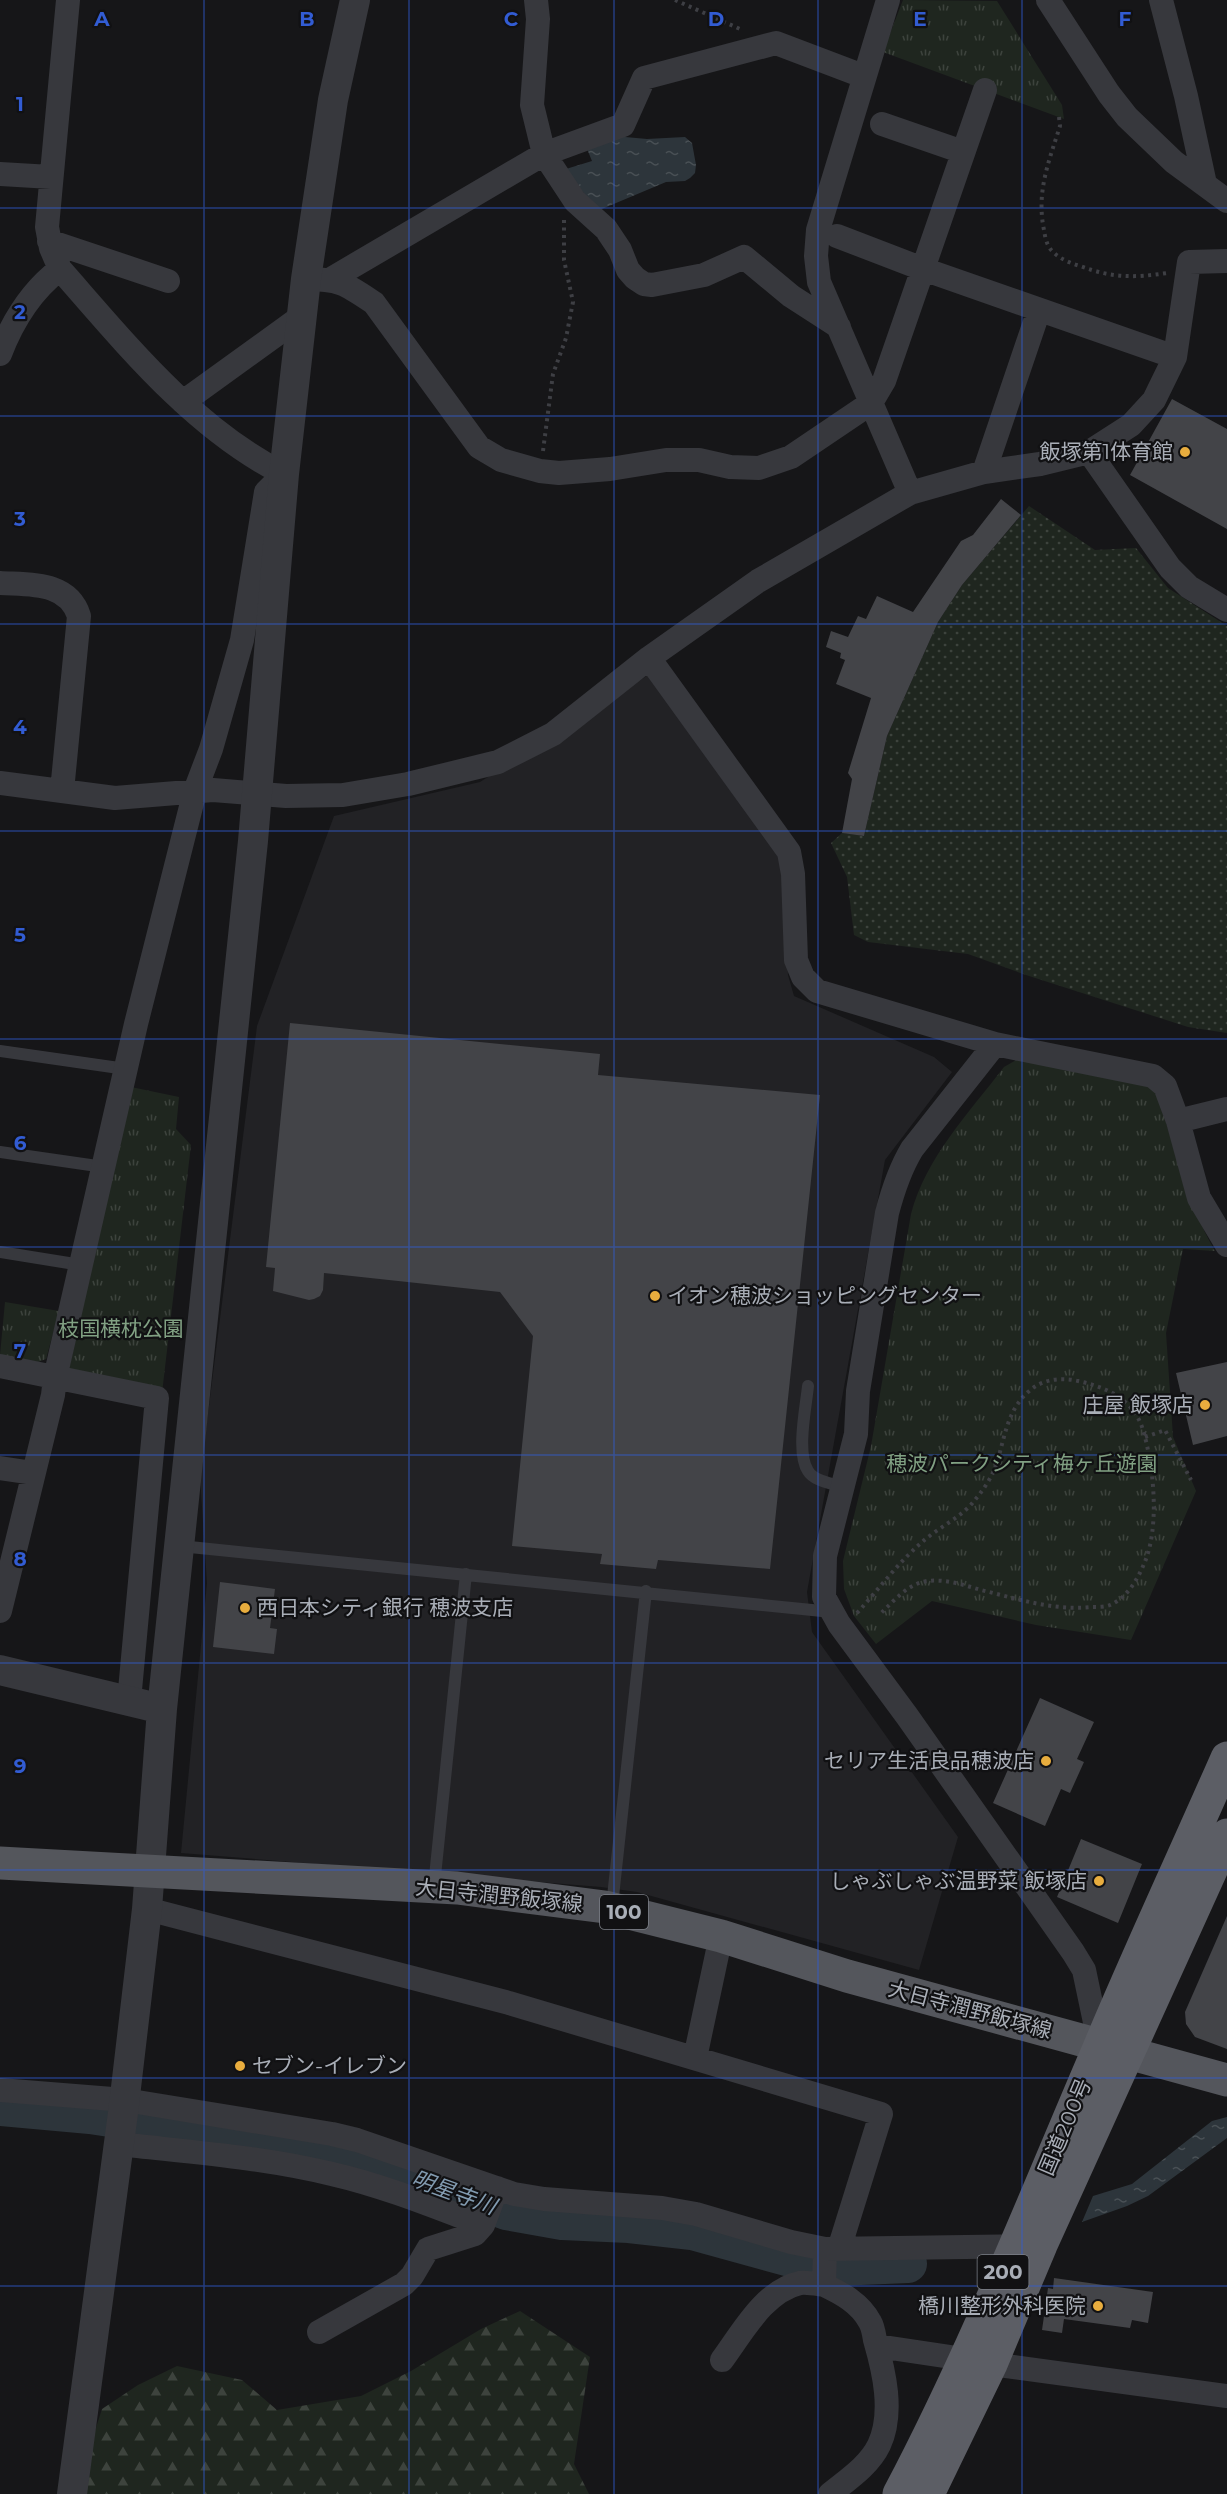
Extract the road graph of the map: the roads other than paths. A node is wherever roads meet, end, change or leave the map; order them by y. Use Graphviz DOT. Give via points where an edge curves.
graph roads {
  1 [pos="68,0"];
  2 [pos="355,0"];
  3 [pos="536,0"];
  4 [pos="886,0"];
  5 [pos="1048,0"];
  6 [pos="1161,0"];
  7 [pos="863,76"];
  8 [pos="985,90"];
  9 [pos="882,124"];
  10 [pos="963,152"];
  11 [pos="544,154"];
  12 [pos="0,174"];
  13 [pos="51,177"];
  14 [pos="1205,184"];
  15 [pos="1227,201"];
  16 [pos="837,236"];
  17 [pos="49,241"];
  18 [pos="1227,261"];
  19 [pos="60,269"];
  20 [pos="922,269"];
  21 [pos="319,279"];
  22 [pos="168,281"];
  23 [pos="1039,310"];
  24 [pos="302,316"];
  25 [pos="839,327"];
  26 [pos="0,354"];
  27 [pos="1175,357"];
  28 [pos="183,402"];
  29 [pos="871,403"];
  30 [pos="1089,453"];
  31 [pos="984,472"];
  32 [pos="284,474"];
  33 [pos="910,493"];
  34 [pos="0,583"];
  35 [pos="1227,610"];
  36 [pos="649,658"];
  37 [pos="0,783"];
  38 [pos="62,791"];
  39 [pos="204,791"];
  40 [pos="995,1044"];
  41 [pos="0,1051"];
  42 [pos="126,1069"];
  43 [pos="1227,1109"];
  44 [pos="1178,1121"];
  45 [pos="0,1152"];
  46 [pos="104,1167"];
  47 [pos="1227,1245"];
  48 [pos="0,1252"];
  49 [pos="81,1265"];
  50 [pos="0,1366"];
  51 [pos="55,1378"];
  52 [pos="808,1386"];
  53 [pos="0,1468"];
  54 [pos="33,1473"];
  55 [pos="842,1487"];
  56 [pos="180,1546"];
  57 [pos="4,1571"];
  58 [pos="466,1574"];
  59 [pos="646,1592"];
  60 [pos="0,1611"];
  61 [pos="843,1614"];
  62 [pos="0,1670"];
  63 [pos="129,1701"];
  64 [pos="162,1709"];
  65 [pos="1227,1758"];
  66 [pos="1227,1834"];
  67 [pos="0,1863"];
  68 [pos="149,1871"];
  69 [pos="434,1887"];
  70 [pos="147,1909"];
  71 [pos="612,1909"];
  72 [pos="721,1936"];
  73 [pos="1114,2050"];
  74 [pos="695,2058"];
  75 [pos="1227,2080"];
  76 [pos="0,2090"];
  77 [pos="122,2122"];
  78 [pos="490,2206"];
  79 [pos="1028,2246"];
  80 [pos="827,2263"];
  81 [pos="319,2331"];
  82 [pos="877,2346"];
  83 [pos="722,2360"];
  84 [pos="977,2362"];
  85 [pos="1227,2396"];
  86 [pos="72,2494"];
  87 [pos="830,2494"];
  88 [pos="899,2494"];
  89 [pos="928,2494"];
  1 -- 13 [label="street"];
  2 -- 21 [label="street" via="333,100"];
  3 -- 11 [label="street" via="532,105"];
  4 -- 7 [label="street"];
  5 -- 14 [label="street" via="1127,117 1174,162"];
  6 -- 14 [label="street"];
  7 -- 11 [label="street" via="776,43 644,78 623,125"];
  7 -- 25 [label="street" via="818,230 819,282"];
  8 -- 10 [label="street"];
  9 -- 10 [label="street"];
  10 -- 20 [label="street"];
  11 -- 21 [label="street"];
  11 -- 25 [label="street" via="575,201 606,229 628,270 644,284 704,275 744,257 791,296"];
  12 -- 13 [label="street"];
  13 -- 17 [label="street" via="46,227"];
  14 -- 15 [label="street"];
  16 -- 20 [label="street"];
  17 -- 19 [label="street"];
  17 -- 22 [label="street"];
  18 -- 27 [label="street" via="1190,262"];
  19 -- 26 [label="street" via="41,283 25,305"];
  19 -- 28 [label="street"];
  20 -- 23 [label="street"];
  20 -- 29 [label="street" via="884,381"];
  21 -- 24 [label="street"];
  21 -- 29 [label="street" via="350,287 374,303 479,447 501,460 540,471 610,469 666,460 759,468 791,457"];
  23 -- 27 [label="street"];
  23 -- 31 [label="street"];
  24 -- 28 [label="street"];
  24 -- 32 [label="street"];
  25 -- 29 [label="street"];
  27 -- 30 [label="street" via="1154,400 1142,414"];
  28 -- 32 [label="street" via="237,447"];
  29 -- 33 [label="street"];
  30 -- 31 [label="street"];
  30 -- 35 [label="street" via="1170,567 1189,587"];
  31 -- 33 [label="street"];
  32 -- 39 [label="street" via="266,492 242,640 211,749"];
  32 -- 56 [label="street" via="253,842"];
  33 -- 36 [label="street" via="758,581"];
  34 -- 38 [label="street" via="50,587 76,605 79,616"];
  36 -- 39 [label="street" via="553,734 498,762 344,795"];
  36 -- 40 [label="street" via="789,852 796,960 803,978 817,991"];
  37 -- 38 [label="street"];
  38 -- 39 [label="street" via="115,798"];
  39 -- 42 [label="street"];
  40 -- 44 [label="street" via="1153,1076 1165,1086"];
  40 -- 55 [label="street" via="912,1149 892,1192 858,1391 855,1434"];
  41 -- 42 [label="lane"];
  42 -- 46 [label="street"];
  43 -- 44 [label="street"];
  44 -- 47 [label="street" via="1199,1198"];
  45 -- 46 [label="lane"];
  46 -- 49 [label="street"];
  48 -- 49 [label="lane"];
  49 -- 51 [label="street"];
  50 -- 51 [label="street"];
  51 -- 54 [label="street"];
  51 -- 63 [label="street" via="157,1398"];
  52 -- 55 [label="lane" via="803,1460 808,1472"];
  53 -- 54 [label="street"];
  54 -- 57 [label="street"];
  55 -- 61 [label="street" via="825,1556 824,1597"];
  56 -- 58 [label="lane"];
  56 -- 64 [label="street"];
  57 -- 60 [label="street"];
  58 -- 59 [label="lane"];
  58 -- 69 [label="lane"];
  59 -- 61 [label="lane"];
  59 -- 71 [label="lane"];
  61 -- 73 [label="street" via="1073,1952 1084,1970"];
  62 -- 63 [label="street"];
  63 -- 64 [label="street"];
  64 -- 68 [label="street"];
  65 -- 73 [label="highway, 国道200号 / 200"];
  66 -- 73 [label="highway, 国道200号 / 200"];
  67 -- 68 [label="main road, 大日寺潤野飯塚線 / 100"];
  68 -- 69 [label="main road, 大日寺潤野飯塚線 / 100"];
  68 -- 70 [label="street"];
  69 -- 71 [label="main road, 大日寺潤野飯塚線 / 100"];
  70 -- 74 [label="street" via="509,2003"];
  70 -- 77 [label="street"];
  71 -- 72 [label="main road, 大日寺潤野飯塚線 / 100"];
  72 -- 73 [label="main road, 大日寺潤野飯塚線 / 100" via="847,1976"];
  72 -- 74 [label="street"];
  73 -- 75 [label="main road, 大日寺潤野飯塚線 / 100"];
  73 -- 79 [label="highway, 国道200号 / 200"];
  74 -- 80 [label="street" via="881,2114"];
  76 -- 77 [label="street"];
  77 -- 78 [label="street" via="267,2162"];
  77 -- 78 [label="street" via="332,2134 357,2140"];
  77 -- 86 [label="street"];
  78 -- 80 [label="street" via="544,2199 662,2208 792,2242"];
  78 -- 81 [label="street" via="475,2234 428,2249 404,2283"];
  79 -- 80 [label="street"];
  79 -- 84 [label="highway, 国道200号 / 200"];
  80 -- 82 [label="street" via="848,2297 870,2322"];
  80 -- 83 [label="street" via="765,2304"];
  82 -- 84 [label="street"];
  82 -- 87 [label="street" via="886,2399 880,2444 867,2463"];
  84 -- 85 [label="street"];
  84 -- 88 [label="highway, 国道200号 / 200" via="936,2424"];
  84 -- 89 [label="highway, 国道200号 / 200"];
}
